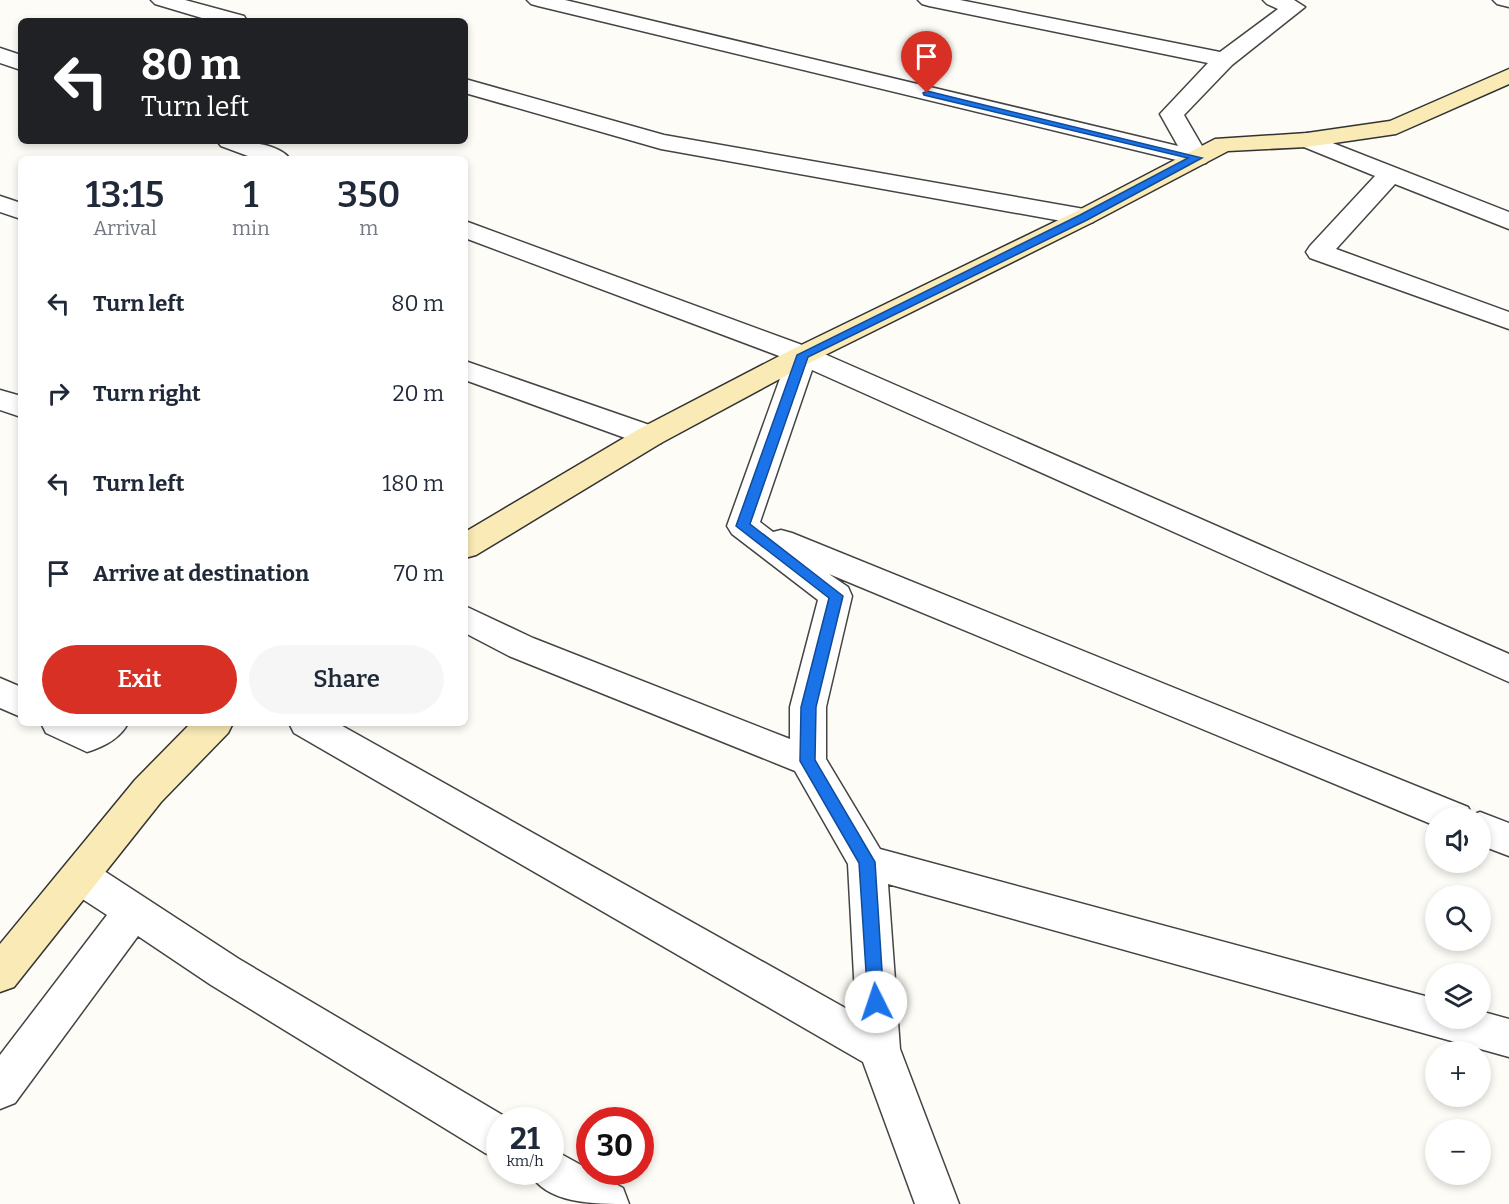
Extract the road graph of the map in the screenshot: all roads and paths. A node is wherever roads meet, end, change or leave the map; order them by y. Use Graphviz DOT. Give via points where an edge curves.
graph roads {
  1 [pos="162,0"];
  2 [pos="538,0"];
  3 [pos="929,0"];
  4 [pos="1504,0"];
  5 [pos="1509,1"];
  6 [pos="1292,2"];
  7 [pos="225,18"];
  8 [pos="0,55"];
  9 [pos="1224,60"];
  10 [pos="18,62"];
  11 [pos="1509,76"];
  12 [pos="468,87"];
  13 [pos="1308,140"];
  14 [pos="238,144"];
  15 [pos="270,156"];
  16 [pos="1197,158"];
  17 [pos="1391,173"];
  18 [pos="0,204"];
  19 [pos="18,211"];
  20 [pos="1084,217"];
  21 [pos="1509,221"];
  22 [pos="468,230"];
  23 [pos="1509,321"];
  24 [pos="802,355"];
  25 [pos="468,371"];
  26 [pos="0,399"];
  27 [pos="18,406"];
  28 [pos="650,436"];
  29 [pos="743,526"];
  30 [pos="468,545"];
  31 [pos="468,620"];
  32 [pos="1509,669"];
  33 [pos="0,692"];
  34 [pos="18,701"];
  35 [pos="65,726"];
  36 [pos="105,726"];
  37 [pos="212,726"];
  38 [pos="313,726"];
  39 [pos="808,761"];
  40 [pos="1428,807"];
  41 [pos="1491,833"];
  42 [pos="1509,840"];
  43 [pos="867,862"];
  44 [pos="81,877"];
  45 [pos="133,912"];
  46 [pos="0,974"];
  47 [pos="1425,1015"];
  48 [pos="1477,1029"];
  49 [pos="1509,1038"];
  50 [pos="879,1049"];
  51 [pos="0,1089"];
  52 [pos="486,1130"];
  53 [pos="564,1178"];
  54 [pos="607,1204"];
  55 [pos="937,1204"];
  1 -- 7 [label="street"];
  2 -- 16 [label="street"];
  3 -- 9 [label="street"];
  4 -- 5 [label="street"];
  6 -- 9 [label="street"];
  8 -- 10 [label="street"];
  9 -- 16 [label="street" via="1172,114"];
  11 -- 13 [label="street" via="1396,127"];
  12 -- 20 [label="street" via="661,142"];
  13 -- 16 [label="street" via="1223,144"];
  13 -- 17 [label="street"];
  14 -- 15 [label="street"];
  16 -- 20 [label="street"];
  17 -- 21 [label="street"];
  17 -- 23 [label="street" via="1319,252"];
  18 -- 19 [label="street"];
  20 -- 24 [label="street"];
  22 -- 24 [label="street"];
  24 -- 28 [label="street"];
  24 -- 29 [label="street"];
  24 -- 32 [label="street"];
  25 -- 28 [label="street"];
  26 -- 27 [label="street"];
  28 -- 30 [label="street"];
  29 -- 39 [label="street" via="836,596 808,707"];
  29 -- 40 [label="street"];
  31 -- 39 [label="street" via="521,647"];
  33 -- 34 [label="street"];
  35 -- 36 [label="street" via="87,738"];
  37 -- 44 [label="street" via="148,791"];
  38 -- 50 [label="street"];
  39 -- 43 [label="street"];
  41 -- 42 [label="street"];
  43 -- 47 [label="street"];
  43 -- 50 [label="street"];
  44 -- 45 [label="street"];
  44 -- 46 [label="street"];
  45 -- 51 [label="street"];
  45 -- 52 [label="street"];
  48 -- 49 [label="street"];
  50 -- 55 [label="street"];
  53 -- 54 [label="street"];
}
